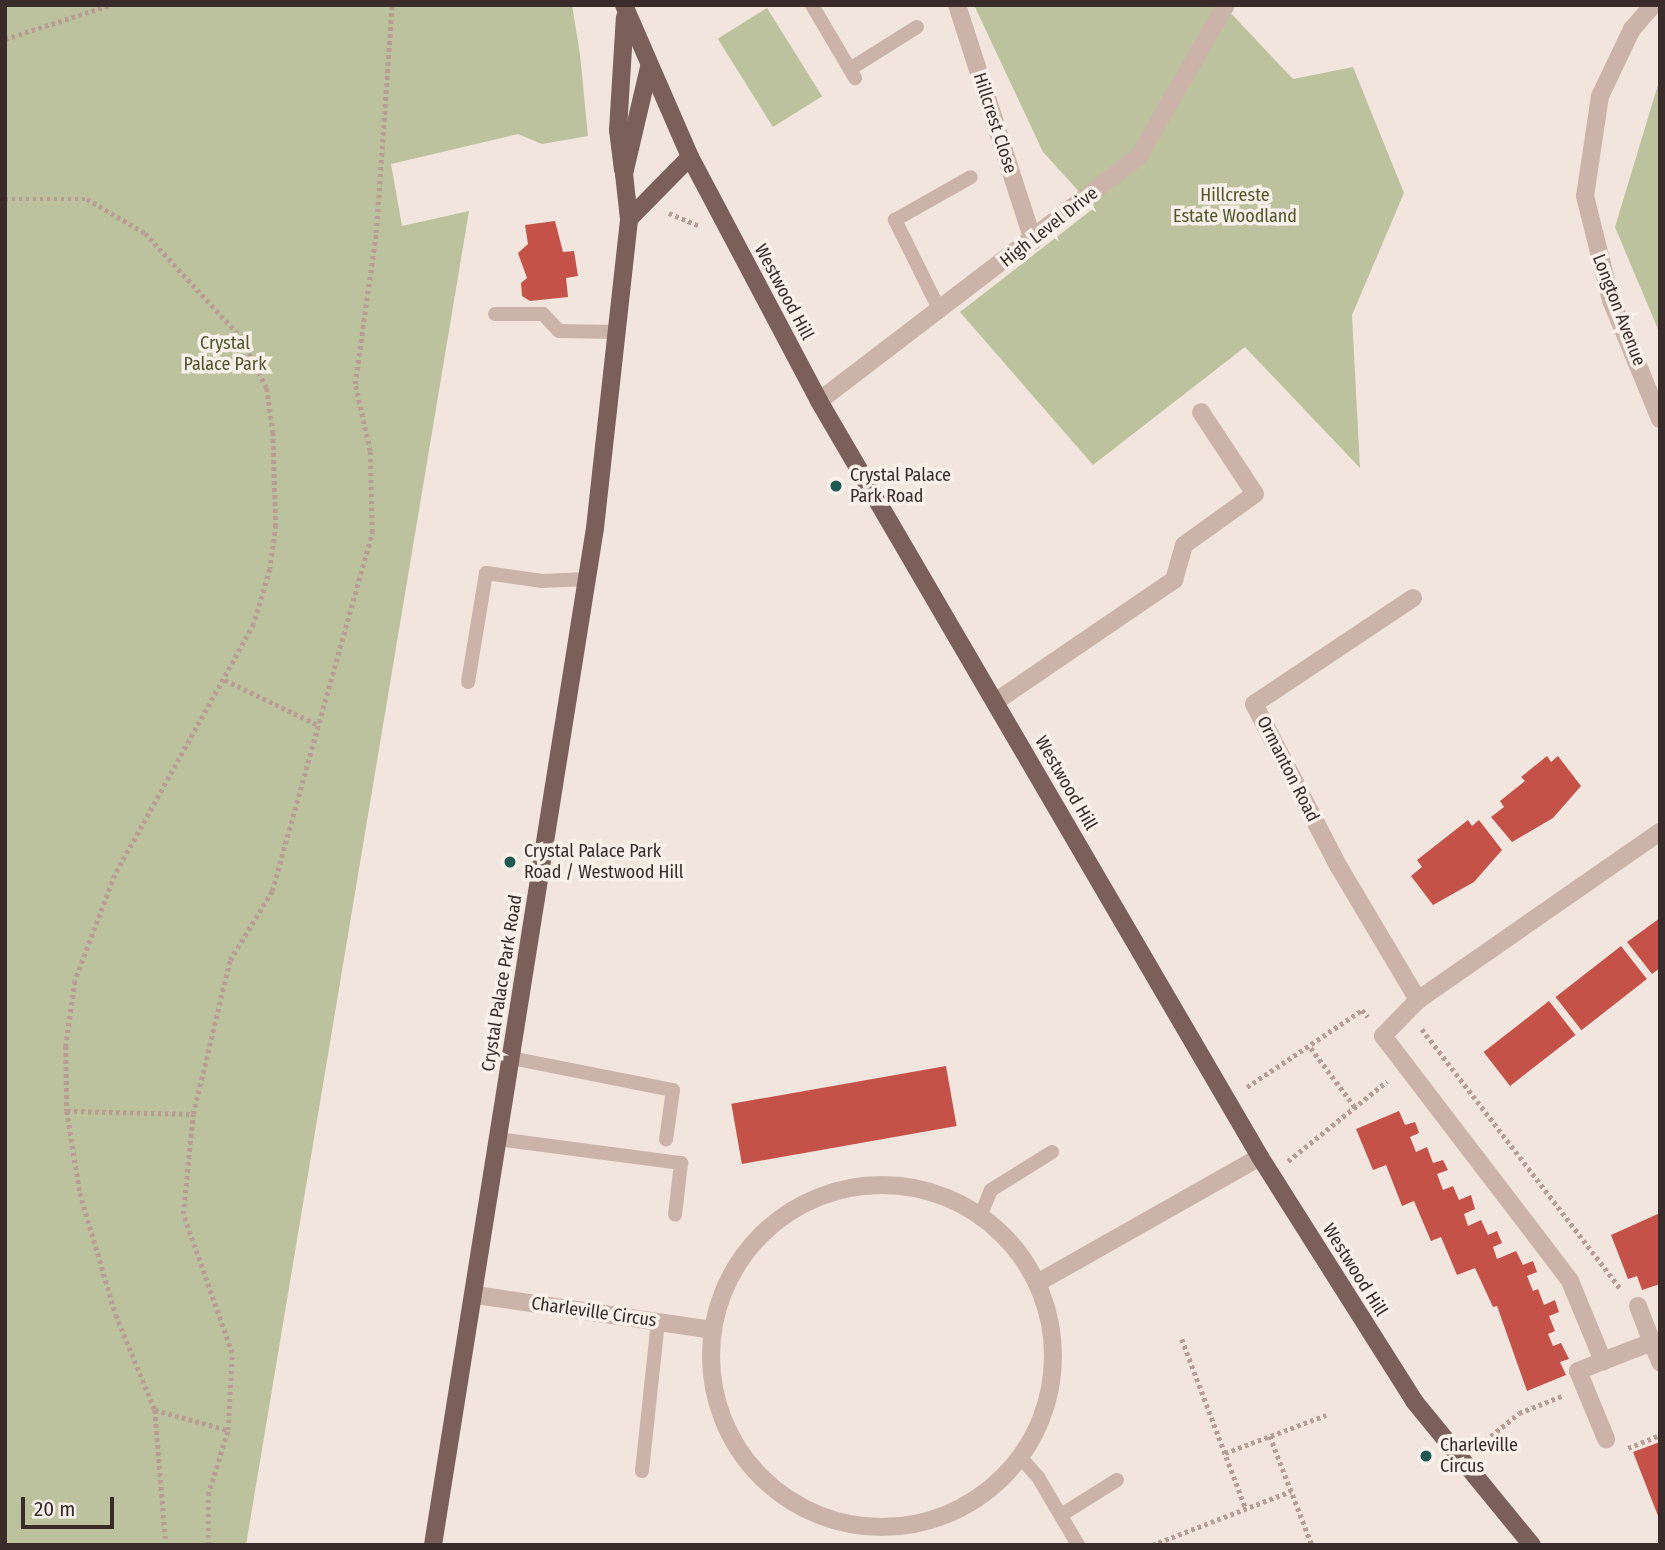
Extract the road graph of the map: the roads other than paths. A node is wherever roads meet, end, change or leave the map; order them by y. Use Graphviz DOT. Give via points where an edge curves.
graph roads {
  1 [pos="812,5"];
  2 [pos="957,5"];
  3 [pos="1226,5"];
  4 [pos="1653,5"];
  5 [pos="625,7"];
  6 [pos="917,27"];
  7 [pos="649,67"];
  8 [pos="690,157"];
  9 [pos="624,174"];
  10 [pos="971,177"];
  11 [pos="629,219"];
  12 [pos="1033,242"];
  13 [pos="940,311"];
  14 [pos="495,314"];
  15 [pos="617,332"];
  16 [pos="818,401"];
  17 [pos="1201,412"];
  18 [pos="1660,419"];
  19 [pos="587,579"];
  20 [pos="1413,598"];
  21 [pos="468,682"];
  22 [pos="995,702"];
  23 [pos="1660,832"];
  24 [pos="1413,1006"];
  25 [pos="511,1058"];
  26 [pos="498,1139"];
  27 [pos="666,1140"];
  28 [pos="1052,1152"];
  29 [pos="1260,1157"];
  30 [pos="675,1215"];
  31 [pos="980,1217"];
  32 [pos="1039,1282"];
  33 [pos="476,1296"];
  34 [pos="1638,1306"];
  35 [pos="658,1322"];
  36 [pos="713,1330"];
  37 [pos="1652,1342"];
  38 [pos="1603,1361"];
  39 [pos="1660,1362"];
  40 [pos="1606,1439"];
  41 [pos="1020,1457"];
  42 [pos="642,1471"];
  43 [pos="1117,1480"];
  44 [pos="1061,1515"];
  45 [pos="433,1545"];
  46 [pos="1078,1545"];
  47 [pos="1532,1545"];
  1 -- 6 [label="lane" via="853,73"];
  2 -- 12 [label="street, Hillcrest Close"];
  3 -- 12 [label="street, High Level Drive" via="1139,156"];
  4 -- 18 [label="street, Longton Avenue" via="1632,29 1600,96 1585,196 1611,300"];
  5 -- 7 [label="main road, Westwood Hill"];
  5 -- 9 [label="main road" via="618,130"];
  7 -- 8 [label="main road, Westwood Hill"];
  7 -- 9 [label="main road, Crystal Palace Park Road"];
  8 -- 11 [label="main road"];
  8 -- 16 [label="main road, Westwood Hill"];
  9 -- 11 [label="main road, Crystal Palace Park Road"];
  10 -- 13 [label="lane" via="895,220"];
  11 -- 15 [label="main road, Crystal Palace Park Road"];
  12 -- 13 [label="street, High Level Drive"];
  13 -- 16 [label="street, High Level Drive"];
  14 -- 15 [label="lane" via="543,314 559,331"];
  15 -- 19 [label="main road, Crystal Palace Park Road"];
  16 -- 22 [label="main road, Westwood Hill"];
  17 -- 22 [label="street" via="1255,494 1184,545 1174,580"];
  19 -- 21 [label="lane" via="542,581 486,573"];
  19 -- 25 [label="main road, Crystal Palace Park Road"];
  20 -- 24 [label="street, Ormanton Road" via="1254,704"];
  22 -- 29 [label="main road, Westwood Hill"];
  23 -- 24 [label="street"];
  24 -- 38 [label="street" via="1383,1036 1570,1281"];
  25 -- 26 [label="main road, Crystal Palace Park Road"];
  25 -- 27 [label="lane" via="673,1090"];
  26 -- 30 [label="lane" via="681,1163"];
  26 -- 33 [label="main road, Crystal Palace Park Road"];
  28 -- 31 [label="lane" via="991,1190"];
  29 -- 32 [label="street"];
  29 -- 47 [label="main road, Westwood Hill" via="1414,1401"];
  31 -- 32 [label="street" via="1015,1248"];
  31 -- 36 [label="street" via="926,1191 881,1185 841,1189 800,1205 753,1243 732,1273"];
  32 -- 41 [label="street" via="1053,1335 1050,1395 1035,1436"];
  33 -- 35 [label="street, Charleville Circus"];
  33 -- 45 [label="main road, Crystal Palace Park Road"];
  34 -- 37 [label="street"];
  35 -- 36 [label="street, Charleville Circus"];
  35 -- 42 [label="lane"];
  36 -- 41 [label="street" via="711,1371 720,1412 749,1462 787,1500 825,1518 895,1528 945,1517 978,1500"];
  37 -- 38 [label="street"];
  37 -- 39 [label="street"];
  38 -- 40 [label="street" via="1578,1371"];
  41 -- 44 [label="lane"];
  43 -- 44 [label="lane"];
  44 -- 46 [label="lane"];
}
